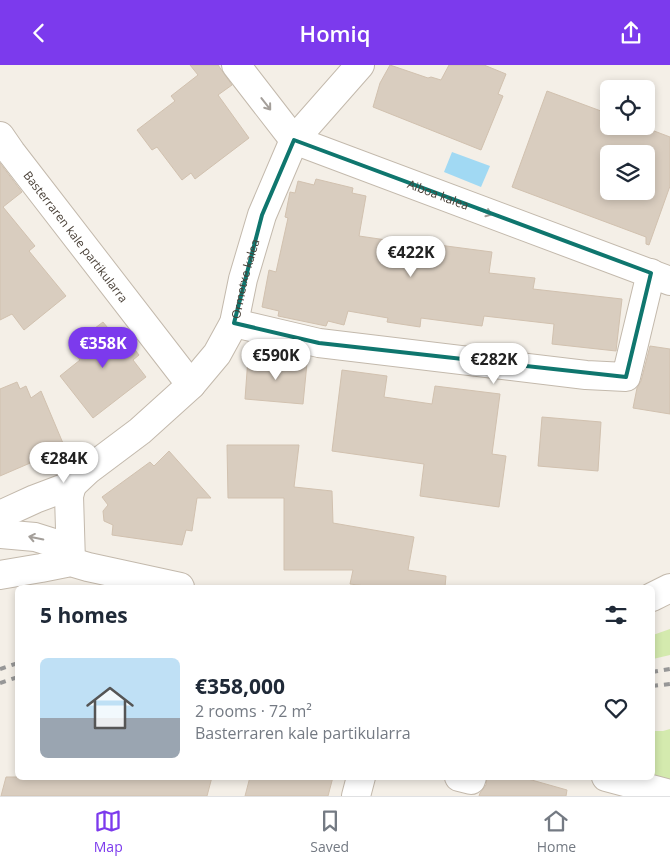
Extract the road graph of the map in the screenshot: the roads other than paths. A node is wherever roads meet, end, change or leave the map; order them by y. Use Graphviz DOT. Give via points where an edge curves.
graph roads {
  1 [pos="236,65"];
  2 [pos="360,65"];
  3 [pos="0,135"];
  4 [pos="294,140"];
  5 [pos="660,277"];
  6 [pos="234,323"];
  7 [pos="191,385"];
  8 [pos="72,485"];
  9 [pos="35,499"];
  10 [pos="0,515"];
  11 [pos="70,518"];
  12 [pos="0,533"];
  13 [pos="70,555"];
  14 [pos="0,575"];
  15 [pos="171,585"];
  16 [pos="670,588"];
  17 [pos="655,596"];
  18 [pos="360,780"];
  19 [pos="617,780"];
  20 [pos="670,794"];
  21 [pos="356,796"];
  1 -- 4 [label="street, one-way"];
  2 -- 4 [label="street, Ormetxe kalea"];
  3 -- 7 [label="street, Basterraren kale partikularra"];
  4 -- 5 [label="street, Aiboa kalea, one-way"];
  4 -- 6 [label="street, Ormetxe kalea" via="262,215"];
  5 -- 6 [label="street" via="626,377 319,343"];
  6 -- 7 [label="street, Ormetxe kalea" via="217,354"];
  7 -- 8 [label="street, Ormetxe kalea"];
  8 -- 9 [label="street"];
  8 -- 11 [label="street"];
  9 -- 10 [label="street"];
  9 -- 11 [label="street" via="53,502"];
  11 -- 13 [label="street"];
  13 -- 12 [label="street, one-way" via="35,537"];
  13 -- 14 [label="street" via="41,568"];
  13 -- 15 [label="street" via="88,567"];
  16 -- 17 [label="street"];
  18 -- 21 [label="street"];
  19 -- 20 [label="street"];
}
